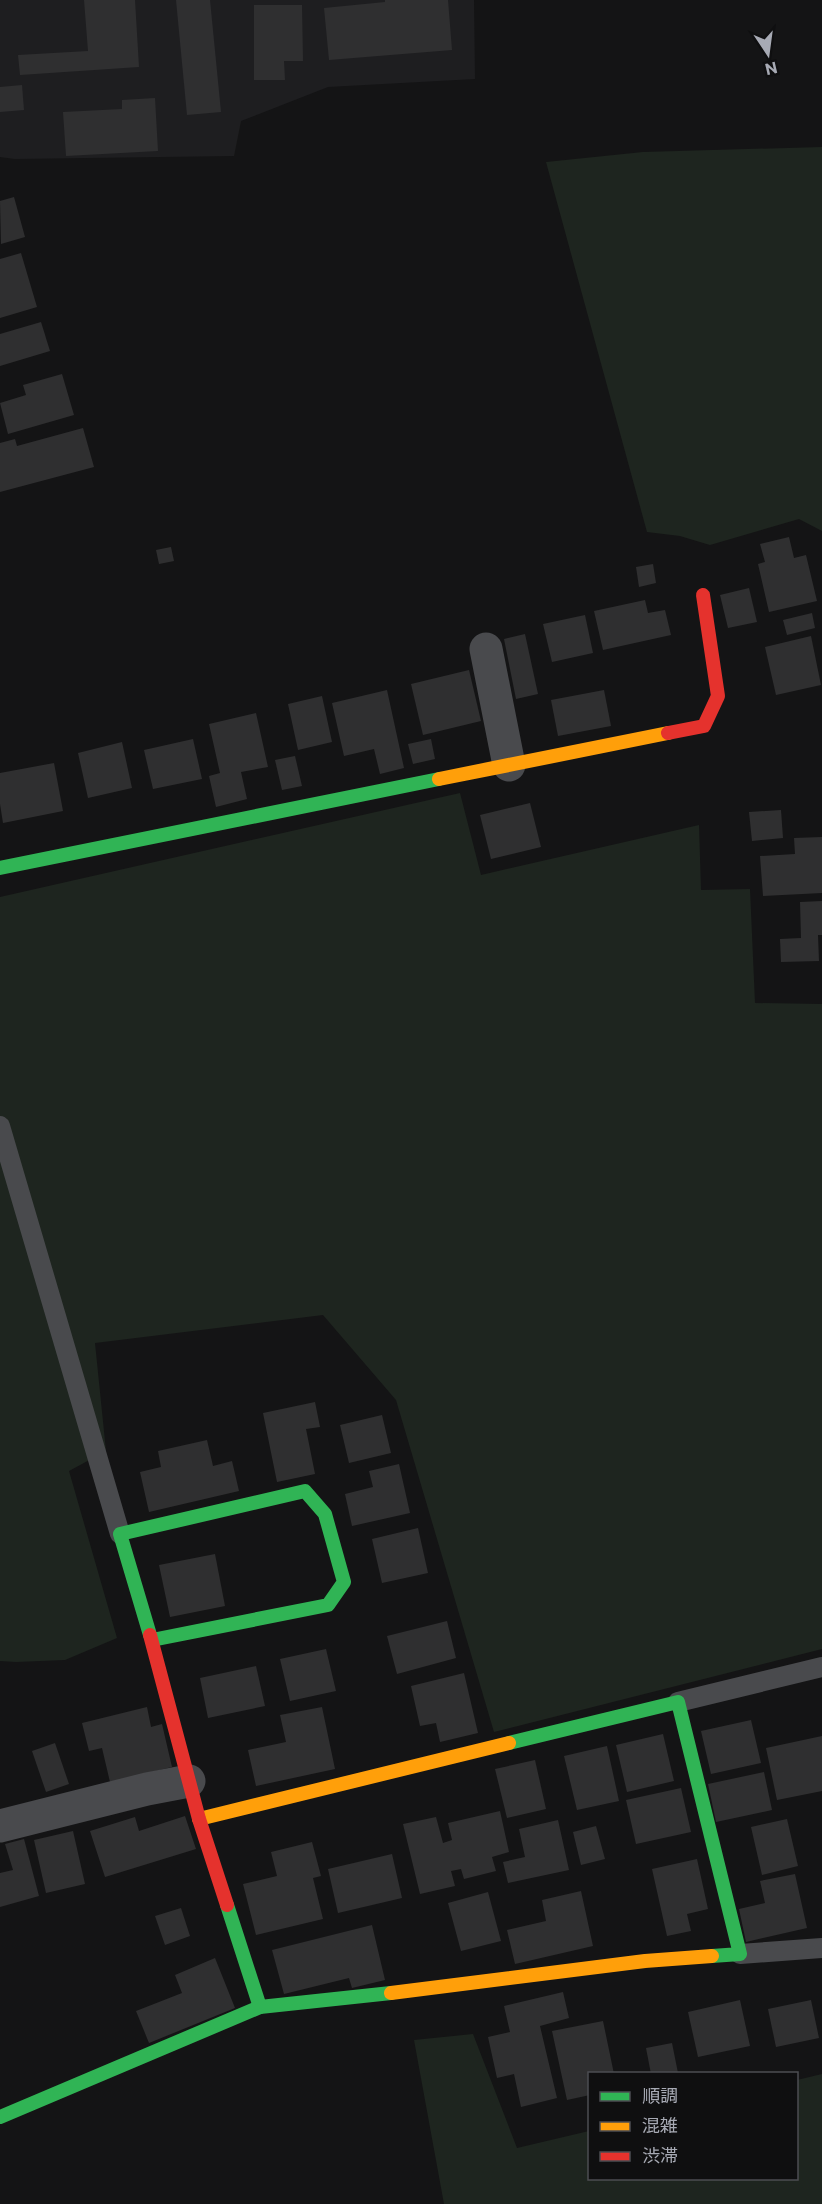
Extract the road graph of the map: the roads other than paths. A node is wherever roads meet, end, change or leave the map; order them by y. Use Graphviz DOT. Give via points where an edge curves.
graph roads {
  1 [pos="703,596"];
  2 [pos="486,649"];
  3 [pos="509,765"];
  4 [pos="0,868"];
  5 [pos="0,1126"];
  6 [pos="120,1534"];
  7 [pos="152,1640"];
  8 [pos="822,1666"];
  9 [pos="678,1702"];
  10 [pos="189,1781"];
  11 [pos="200,1819"];
  12 [pos="0,1826"];
  13 [pos="822,1948"];
  14 [pos="740,1954"];
  15 [pos="260,2007"];
  16 [pos="0,2117"];
  1 -- 3 [label="street" via="718,696 704,726"];
  2 -- 3 [label="street"];
  3 -- 4 [label="street"];
  5 -- 6 [label="lane"];
  6 -- 7 [label="street"];
  6 -- 7 [label="street" via="305,1491 325,1514 344,1582 328,1605"];
  7 -- 10 [label="street"];
  8 -- 9 [label="lane"];
  9 -- 11 [label="street"];
  9 -- 14 [label="street"];
  10 -- 11 [label="street"];
  10 -- 12 [label="street"];
  11 -- 15 [label="street"];
  13 -- 14 [label="lane"];
  14 -- 15 [label="street" via="645,1961"];
  15 -- 16 [label="street"];
}
